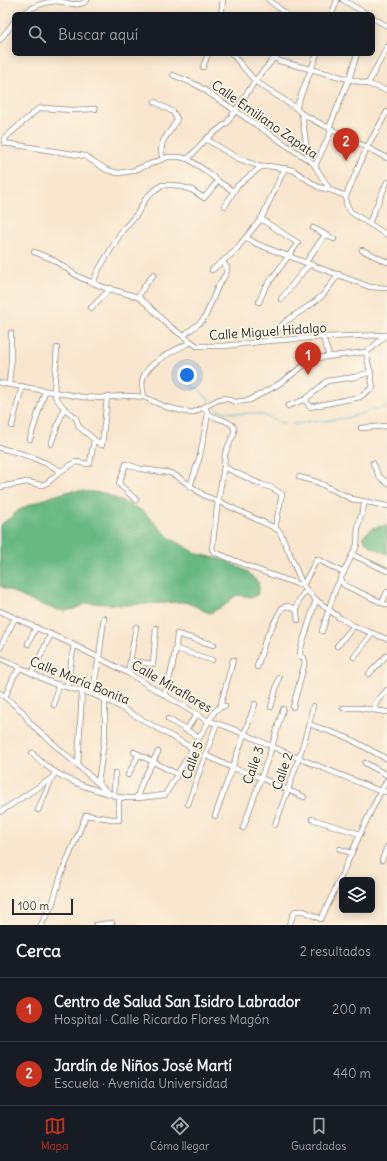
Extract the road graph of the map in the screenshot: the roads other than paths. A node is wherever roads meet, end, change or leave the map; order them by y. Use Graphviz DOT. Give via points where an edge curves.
graph roads {
  1 [pos="87,0"];
  2 [pos="223,0"];
  3 [pos="269,0"];
  4 [pos="337,0"];
  5 [pos="343,0"];
  6 [pos="26,12"];
  7 [pos="221,12"];
  8 [pos="284,12"];
  9 [pos="333,12"];
  10 [pos="364,12"];
  11 [pos="375,19"];
  12 [pos="12,25"];
  13 [pos="387,26"];
  14 [pos="0,40"];
  15 [pos="387,46"];
  16 [pos="207,56"];
  17 [pos="234,56"];
  18 [pos="316,56"];
  19 [pos="356,56"];
  20 [pos="274,58"];
  21 [pos="203,68"];
  22 [pos="311,69"];
  23 [pos="173,75"];
  24 [pos="349,79"];
  25 [pos="255,81"];
  26 [pos="368,84"];
  27 [pos="387,90"];
  28 [pos="155,102"];
  29 [pos="296,108"];
  30 [pos="96,109"];
  31 [pos="235,111"];
  32 [pos="387,112"];
  33 [pos="302,114"];
  34 [pos="330,129"];
  35 [pos="206,139"];
  36 [pos="2,145"];
  37 [pos="367,147"];
  38 [pos="308,158"];
  39 [pos="387,158"];
  40 [pos="163,159"];
  41 [pos="188,159"];
  42 [pos="315,166"];
  43 [pos="261,168"];
  44 [pos="285,168"];
  45 [pos="218,181"];
  46 [pos="387,182"];
  47 [pos="330,190"];
  48 [pos="233,191"];
  49 [pos="346,196"];
  50 [pos="225,206"];
  51 [pos="261,219"];
  52 [pos="369,223"];
  53 [pos="313,228"];
  54 [pos="325,235"];
  55 [pos="387,236"];
  56 [pos="246,237"];
  57 [pos="334,239"];
  58 [pos="362,250"];
  59 [pos="34,252"];
  60 [pos="289,256"];
  61 [pos="223,262"];
  62 [pos="306,262"];
  63 [pos="387,262"];
  64 [pos="311,264"];
  65 [pos="212,270"];
  66 [pos="154,274"];
  67 [pos="339,274"];
  68 [pos="93,282"];
  69 [pos="111,288"];
  70 [pos="387,288"];
  71 [pos="138,298"];
  72 [pos="281,299"];
  73 [pos="259,302"];
  74 [pos="91,308"];
  75 [pos="11,333"];
  76 [pos="386,335"];
  77 [pos="183,336"];
  78 [pos="323,337"];
  79 [pos="267,341"];
  80 [pos="191,342"];
  81 [pos="57,348"];
  82 [pos="366,352"];
  83 [pos="330,356"];
  84 [pos="371,372"];
  85 [pos="0,383"];
  86 [pos="9,383"];
  87 [pos="22,386"];
  88 [pos="45,391"];
  89 [pos="54,392"];
  90 [pos="107,398"];
  91 [pos="144,398"];
  92 [pos="306,399"];
  93 [pos="288,406"];
  94 [pos="205,407"];
  95 [pos="64,408"];
  96 [pos="208,414"];
  97 [pos="12,426"];
  98 [pos="387,426"];
  99 [pos="361,428"];
  100 [pos="30,439"];
  101 [pos="94,440"];
  102 [pos="51,444"];
  103 [pos="0,448"];
  104 [pos="373,463"];
  105 [pos="224,467"];
  106 [pos="61,471"];
  107 [pos="299,477"];
  108 [pos="387,483"];
  109 [pos="190,486"];
  110 [pos="0,487"];
  111 [pos="136,500"];
  112 [pos="218,501"];
  113 [pos="365,502"];
  114 [pos="387,504"];
  115 [pos="275,528"];
  116 [pos="353,555"];
  117 [pos="387,571"];
  118 [pos="344,573"];
  119 [pos="341,579"];
  120 [pos="344,585"];
  121 [pos="302,586"];
  122 [pos="307,590"];
  123 [pos="335,590"];
  124 [pos="387,592"];
  125 [pos="316,600"];
  126 [pos="382,603"];
  127 [pos="387,605"];
  128 [pos="296,608"];
  129 [pos="329,610"];
  130 [pos="0,611"];
  131 [pos="15,618"];
  132 [pos="104,618"];
  133 [pos="298,620"];
  134 [pos="354,626"];
  135 [pos="36,627"];
  136 [pos="136,627"];
  137 [pos="156,628"];
  138 [pos="322,631"];
  139 [pos="51,634"];
  140 [pos="372,634"];
  141 [pos="387,639"];
  142 [pos="28,644"];
  143 [pos="74,644"];
  144 [pos="214,645"];
  145 [pos="337,646"];
  146 [pos="0,648"];
  147 [pos="176,649"];
  148 [pos="387,655"];
  149 [pos="0,658"];
  150 [pos="99,658"];
  151 [pos="354,658"];
  152 [pos="212,660"];
  153 [pos="233,660"];
  154 [pos="131,661"];
  155 [pos="257,667"];
  156 [pos="20,668"];
  157 [pos="32,673"];
  158 [pos="128,673"];
  159 [pos="369,674"];
  160 [pos="279,678"];
  161 [pos="58,684"];
  162 [pos="66,686"];
  163 [pos="387,690"];
  164 [pos="82,692"];
  165 [pos="0,693"];
  166 [pos="92,694"];
  167 [pos="164,695"];
  168 [pos="5,697"];
  169 [pos="106,700"];
  170 [pos="255,704"];
  171 [pos="54,705"];
  172 [pos="226,706"];
  173 [pos="313,706"];
  174 [pos="271,707"];
  175 [pos="293,707"];
  176 [pos="220,708"];
  177 [pos="343,708"];
  178 [pos="283,709"];
  179 [pos="374,710"];
  180 [pos="387,712"];
  181 [pos="197,714"];
  182 [pos="168,719"];
  183 [pos="208,721"];
  184 [pos="217,723"];
  185 [pos="309,724"];
  186 [pos="186,730"];
  187 [pos="244,734"];
  188 [pos="198,737"];
  189 [pos="272,747"];
  190 [pos="192,748"];
  191 [pos="134,752"];
  192 [pos="158,752"];
  193 [pos="32,753"];
  194 [pos="139,754"];
  195 [pos="206,755"];
  196 [pos="299,758"];
  197 [pos="387,759"];
  198 [pos="152,761"];
  199 [pos="365,763"];
  200 [pos="78,765"];
  201 [pos="233,768"];
  202 [pos="115,773"];
  203 [pos="177,774"];
  204 [pos="54,775"];
  205 [pos="128,775"];
  206 [pos="387,775"];
  207 [pos="261,778"];
  208 [pos="387,780"];
  209 [pos="98,783"];
  210 [pos="288,790"];
  211 [pos="381,791"];
  212 [pos="387,792"];
  213 [pos="111,794"];
  214 [pos="119,797"];
  215 [pos="137,797"];
  216 [pos="304,797"];
  217 [pos="188,804"];
  218 [pos="38,810"];
  219 [pos="0,812"];
  220 [pos="215,816"];
  221 [pos="312,819"];
  222 [pos="275,825"];
  223 [pos="243,828"];
  224 [pos="360,834"];
  225 [pos="387,847"];
  226 [pos="340,849"];
  227 [pos="351,853"];
  228 [pos="382,860"];
  229 [pos="112,923"];
  230 [pos="41,925"];
  231 [pos="96,925"];
  232 [pos="290,925"];
  1 -- 6 [label="street" via="79,4 48,2"];
  2 -- 7 [label="street"];
  3 -- 8 [label="street"];
  4 -- 9 [label="street"];
  5 -- 10 [label="street"];
  11 -- 13 [label="street"];
  12 -- 14 [label="street"];
  15 -- 26 [label="street"];
  16 -- 21 [label="street"];
  17 -- 25 [label="street"];
  18 -- 22 [label="street"];
  19 -- 24 [label="street"];
  20 -- 22 [label="street" via="279,62"];
  20 -- 25 [label="street"];
  22 -- 24 [label="street"];
  22 -- 29 [label="street"];
  23 -- 31 [label="street, Calle Emiliano Zapata" via="198,86"];
  24 -- 26 [label="street"];
  24 -- 34 [label="street"];
  25 -- 29 [label="street"];
  25 -- 31 [label="street"];
  26 -- 27 [label="street"];
  28 -- 40 [label="street" via="176,115 176,122 162,144"];
  29 -- 33 [label="street"];
  30 -- 36 [label="street" via="38,109 6,137"];
  31 -- 35 [label="street" via="227,124"];
  31 -- 38 [label="street, Calle Emiliano Zapata"];
  32 -- 37 [label="street"];
  33 -- 34 [label="street"];
  33 -- 38 [label="street"];
  34 -- 37 [label="street"];
  34 -- 42 [label="street"];
  35 -- 41 [label="street"];
  35 -- 43 [label="street" via="239,160"];
  36 -- 40 [label="street" via="85,156 107,170 118,173 132,171"];
  37 -- 39 [label="street"];
  37 -- 49 [label="street"];
  38 -- 42 [label="street, Calle Emiliano Zapata"];
  40 -- 41 [label="street" via="174,156"];
  41 -- 45 [label="street"];
  42 -- 47 [label="street, Calle Emiliano Zapata"];
  43 -- 44 [label="street"];
  43 -- 48 [label="street"];
  44 -- 47 [label="street" via="297,172 318,187"];
  44 -- 51 [label="street"];
  45 -- 48 [label="street"];
  45 -- 68 [label="street" via="204,198 175,184 162,185 151,193 122,231"];
  46 -- 52 [label="street"];
  47 -- 49 [label="street"];
  48 -- 50 [label="street"];
  49 -- 52 [label="street" via="346,204 351,212"];
  51 -- 56 [label="street"];
  51 -- 60 [label="street" via="298,243"];
  52 -- 55 [label="street"];
  53 -- 54 [label="street"];
  54 -- 57 [label="street"];
  54 -- 62 [label="street"];
  56 -- 60 [label="street"];
  56 -- 61 [label="street"];
  58 -- 63 [label="street"];
  59 -- 68 [label="street, Calle Miguel Hidalgo"];
  60 -- 62 [label="street"];
  60 -- 73 [label="street" via="264,288"];
  61 -- 65 [label="street"];
  61 -- 77 [label="street" via="227,268 226,274 206,315"];
  62 -- 64 [label="street"];
  64 -- 67 [label="street"];
  64 -- 72 [label="street"];
  66 -- 71 [label="street"];
  67 -- 70 [label="street" via="370,286"];
  67 -- 79 [label="street" via="323,295 286,322"];
  68 -- 69 [label="street, Calle Miguel Hidalgo"];
  69 -- 71 [label="street, Calle Miguel Hidalgo"];
  69 -- 74 [label="street"];
  71 -- 77 [label="street, Calle Miguel Hidalgo"];
  75 -- 86 [label="street"];
  76 -- 78 [label="street, Calle Miguel Hidalgo"];
  76 -- 82 [label="street"];
  77 -- 80 [label="street, Calle Miguel Hidalgo"];
  78 -- 79 [label="street, Calle Miguel Hidalgo"];
  78 -- 83 [label="street"];
  79 -- 80 [label="street, Calle Miguel Hidalgo" via="224,346 201,346"];
  80 -- 91 [label="street" via="171,352 150,368 142,382"];
  81 -- 89 [label="street"];
  82 -- 83 [label="street"];
  82 -- 84 [label="street"];
  83 -- 94 [label="street" via="306,364 279,384 250,400 236,402 225,398"];
  84 -- 92 [label="street" via="327,381"];
  84 -- 92 [label="street" via="373,387 360,397 310,407"];
  85 -- 86 [label="street"];
  86 -- 87 [label="street"];
  87 -- 88 [label="street"];
  87 -- 97 [label="street"];
  88 -- 89 [label="street"];
  88 -- 100 [label="street"];
  89 -- 90 [label="street"];
  89 -- 95 [label="street"];
  90 -- 91 [label="street"];
  90 -- 101 [label="street" via="102,445"];
  91 -- 94 [label="street" via="166,407 192,413"];
  92 -- 93 [label="street"];
  94 -- 96 [label="street"];
  95 -- 101 [label="street" via="76,418 79,427"];
  95 -- 102 [label="street"];
  96 -- 105 [label="street" via="229,422 234,427 225,454"];
  96 -- 109 [label="street" via="200,456"];
  98 -- 99 [label="street"];
  101 -- 106 [label="street" via="90,463 76,462"];
  103 -- 106 [label="street" via="44,461"];
  104 -- 108 [label="street" via="379,476"];
  105 -- 112 [label="street"];
  105 -- 115 [label="street" via="282,494"];
  106 -- 110 [label="street" via="42,485 27,482"];
  107 -- 113 [label="street"];
  109 -- 111 [label="street" via="170,473 126,464 119,484"];
  109 -- 112 [label="street"];
  112 -- 115 [label="street"];
  112 -- 121 [label="street" via="212,549 214,552"];
  113 -- 114 [label="street"];
  113 -- 116 [label="street"];
  115 -- 121 [label="street" via="280,532"];
  116 -- 117 [label="street"];
  116 -- 118 [label="street"];
  118 -- 119 [label="street"];
  118 -- 121 [label="street" via="317,559"];
  119 -- 120 [label="street"];
  119 -- 123 [label="street"];
  120 -- 123 [label="street"];
  120 -- 126 [label="street"];
  121 -- 122 [label="street"];
  122 -- 125 [label="street"];
  122 -- 128 [label="street" via="302,594"];
  123 -- 129 [label="street"];
  124 -- 126 [label="street"];
  125 -- 129 [label="street"];
  125 -- 175 [label="street" via="300,650 300,656 305,662"];
  126 -- 127 [label="street"];
  128 -- 133 [label="street"];
  128 -- 155 [label="street" via="282,608 266,638"];
  129 -- 134 [label="street"];
  129 -- 138 [label="street"];
  130 -- 131 [label="street, Calle Miraflores"];
  131 -- 135 [label="street, Calle Miraflores"];
  131 -- 146 [label="street"];
  132 -- 150 [label="street"];
  134 -- 140 [label="street"];
  134 -- 145 [label="street"];
  135 -- 139 [label="street, Calle Miraflores"];
  135 -- 142 [label="street"];
  136 -- 154 [label="street"];
  137 -- 154 [label="street" via="153,664"];
  139 -- 143 [label="street, Calle Miraflores"];
  139 -- 157 [label="street"];
  140 -- 141 [label="street"];
  140 -- 151 [label="street"];
  143 -- 150 [label="street, Calle Miraflores"];
  143 -- 162 [label="street"];
  144 -- 147 [label="street" via="177,634"];
  147 -- 152 [label="street"];
  147 -- 167 [label="street"];
  148 -- 159 [label="street"];
  149 -- 156 [label="street, Calle María Bonita"];
  150 -- 158 [label="street, Calle Miraflores"];
  150 -- 166 [label="street"];
  153 -- 176 [label="street"];
  154 -- 158 [label="street"];
  156 -- 157 [label="street, Calle María Bonita"];
  156 -- 168 [label="street"];
  157 -- 161 [label="street, Calle María Bonita"];
  158 -- 167 [label="street, Calle Miraflores"];
  160 -- 174 [label="street"];
  161 -- 162 [label="street, Calle María Bonita"];
  161 -- 171 [label="street"];
  162 -- 164 [label="street, Calle María Bonita"];
  163 -- 179 [label="street" via="377,701"];
  164 -- 166 [label="street, Calle María Bonita"];
  164 -- 200 [label="street"];
  165 -- 168 [label="street"];
  166 -- 169 [label="street, Calle María Bonita"];
  167 -- 181 [label="street, Calle Miraflores"];
  168 -- 200 [label="street"];
  169 -- 190 [label="street, Calle María Bonita"];
  169 -- 209 [label="street" via="105,735"];
  170 -- 187 [label="street"];
  172 -- 176 [label="street"];
  173 -- 185 [label="street, Calle 2"];
  176 -- 183 [label="street"];
  177 -- 179 [label="street"];
  178 -- 189 [label="street, Calle 3"];
  179 -- 180 [label="street"];
  181 -- 183 [label="street, Calle Miraflores"];
  181 -- 186 [label="street"];
  182 -- 186 [label="street"];
  183 -- 184 [label="street, Calle Miraflores"];
  183 -- 188 [label="street"];
  184 -- 187 [label="street, Calle Miraflores"];
  184 -- 195 [label="street, Calle 5"];
  185 -- 196 [label="street, Calle 2"];
  185 -- 197 [label="street" via="348,738"];
  186 -- 188 [label="street"];
  187 -- 189 [label="street, Calle Miraflores"];
  187 -- 201 [label="street"];
  188 -- 190 [label="street"];
  189 -- 196 [label="street, Calle Miraflores"];
  189 -- 207 [label="street, Calle 3"];
  190 -- 203 [label="street"];
  191 -- 194 [label="street"];
  192 -- 198 [label="street"];
  193 -- 204 [label="street"];
  194 -- 198 [label="street"];
  194 -- 205 [label="street"];
  195 -- 201 [label="street"];
  195 -- 217 [label="street, Calle 5"];
  196 -- 210 [label="street, Calle 2"];
  196 -- 211 [label="street, Calle Miraflores"];
  198 -- 203 [label="street"];
  198 -- 215 [label="street"];
  199 -- 206 [label="street"];
  200 -- 209 [label="street"];
  201 -- 207 [label="street"];
  201 -- 220 [label="street"];
  202 -- 213 [label="street"];
  203 -- 215 [label="street" via="165,795"];
  204 -- 213 [label="street"];
  204 -- 218 [label="street"];
  204 -- 219 [label="street"];
  207 -- 210 [label="street"];
  207 -- 223 [label="street, Calle 3"];
  208 -- 211 [label="street"];
  209 -- 213 [label="street"];
  210 -- 216 [label="street"];
  210 -- 222 [label="street, Calle 2"];
  211 -- 212 [label="street, Calle Miraflores"];
  211 -- 224 [label="street"];
  213 -- 214 [label="street"];
  214 -- 215 [label="street"];
  214 -- 230 [label="street" via="119,820 86,814 52,905"];
  221 -- 224 [label="street"];
  224 -- 227 [label="street"];
  225 -- 228 [label="street"];
  226 -- 227 [label="street"];
  227 -- 232 [label="street" via="321,919 295,911"];
  229 -- 231 [label="street"];
}
